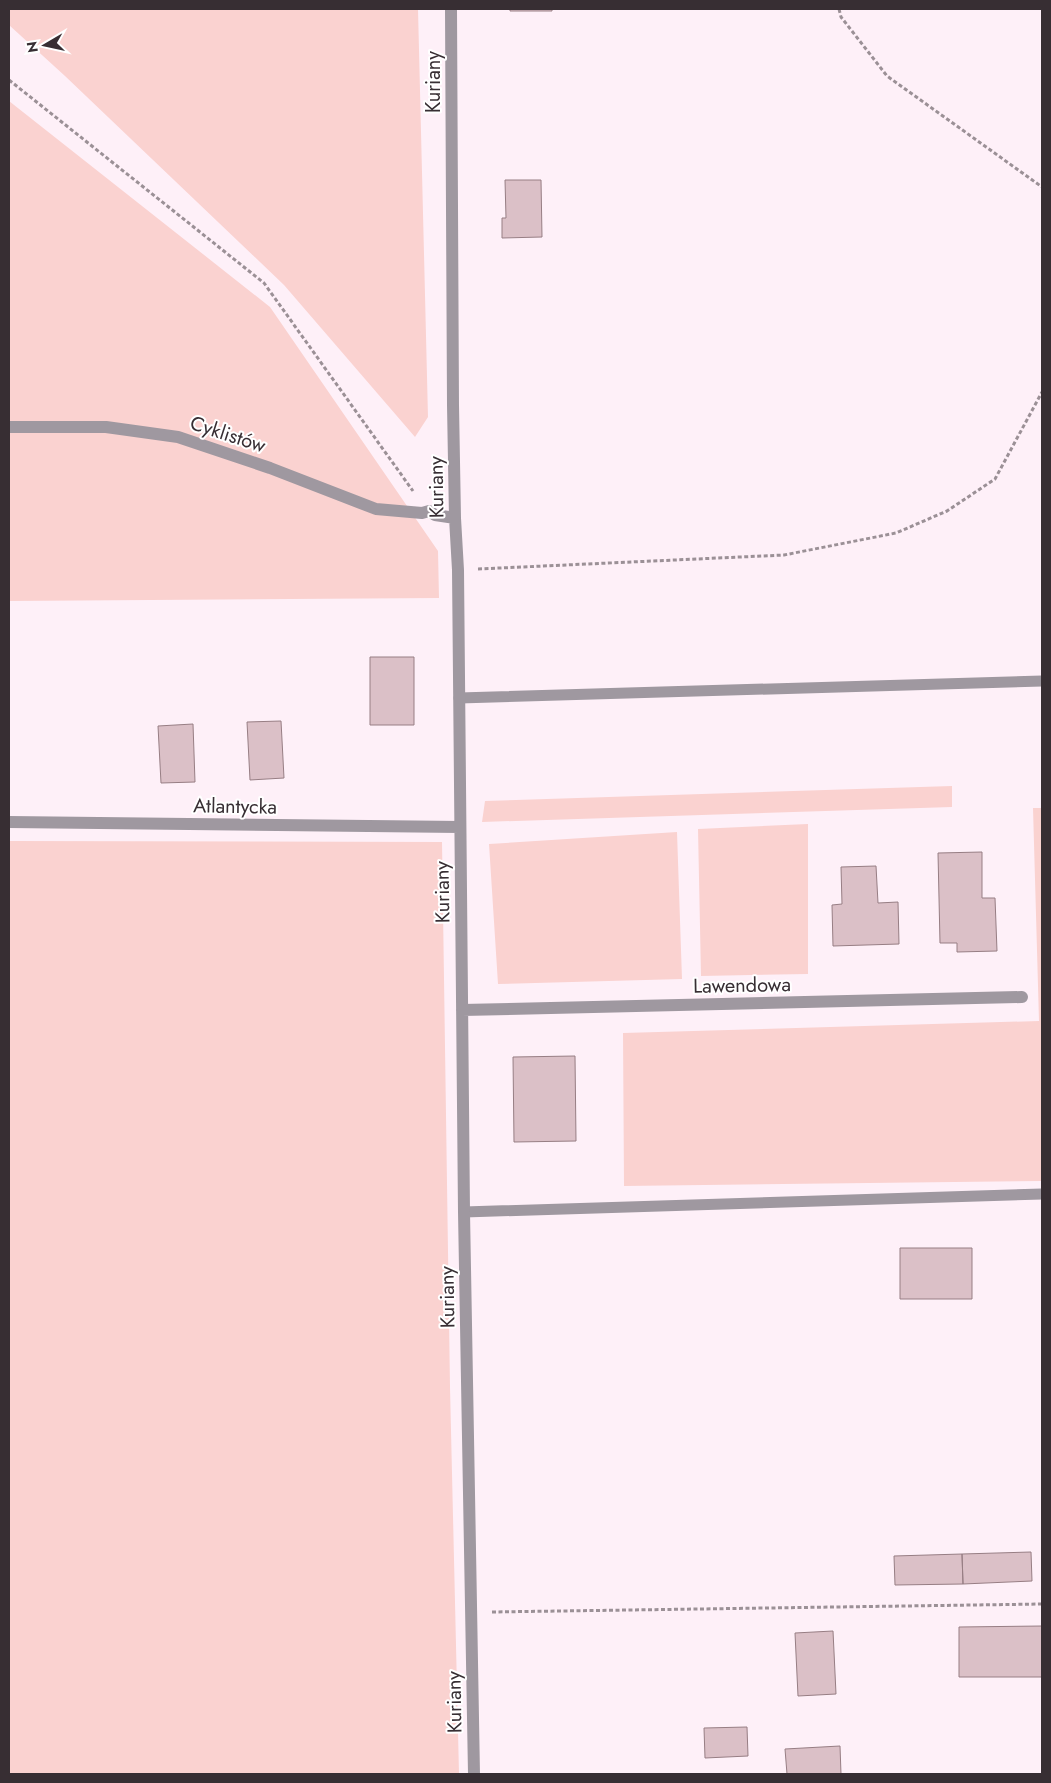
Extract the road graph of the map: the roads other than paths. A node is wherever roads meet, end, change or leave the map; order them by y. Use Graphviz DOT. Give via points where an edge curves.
graph roads {
  1 [pos="451,9"];
  2 [pos="9,427"];
  3 [pos="455,518"];
  4 [pos="1042,681"];
  5 [pos="459,698"];
  6 [pos="9,822"];
  7 [pos="460,827"];
  8 [pos="1022,997"];
  9 [pos="462,1010"];
  10 [pos="1042,1194"];
  11 [pos="464,1212"];
  12 [pos="474,1774"];
  1 -- 3 [label="street, Kuriany"];
  2 -- 3 [label="street, Cyklistów" via="106,427 178,437 376,509 429,511 435,516"];
  3 -- 5 [label="street, Kuriany"];
  4 -- 5 [label="lane"];
  5 -- 7 [label="street, Kuriany"];
  6 -- 7 [label="street, Atlantycka"];
  7 -- 9 [label="street, Kuriany"];
  8 -- 9 [label="street, Lawendowa"];
  9 -- 11 [label="street, Kuriany"];
  10 -- 11 [label="lane"];
  11 -- 12 [label="street, Kuriany"];
}
